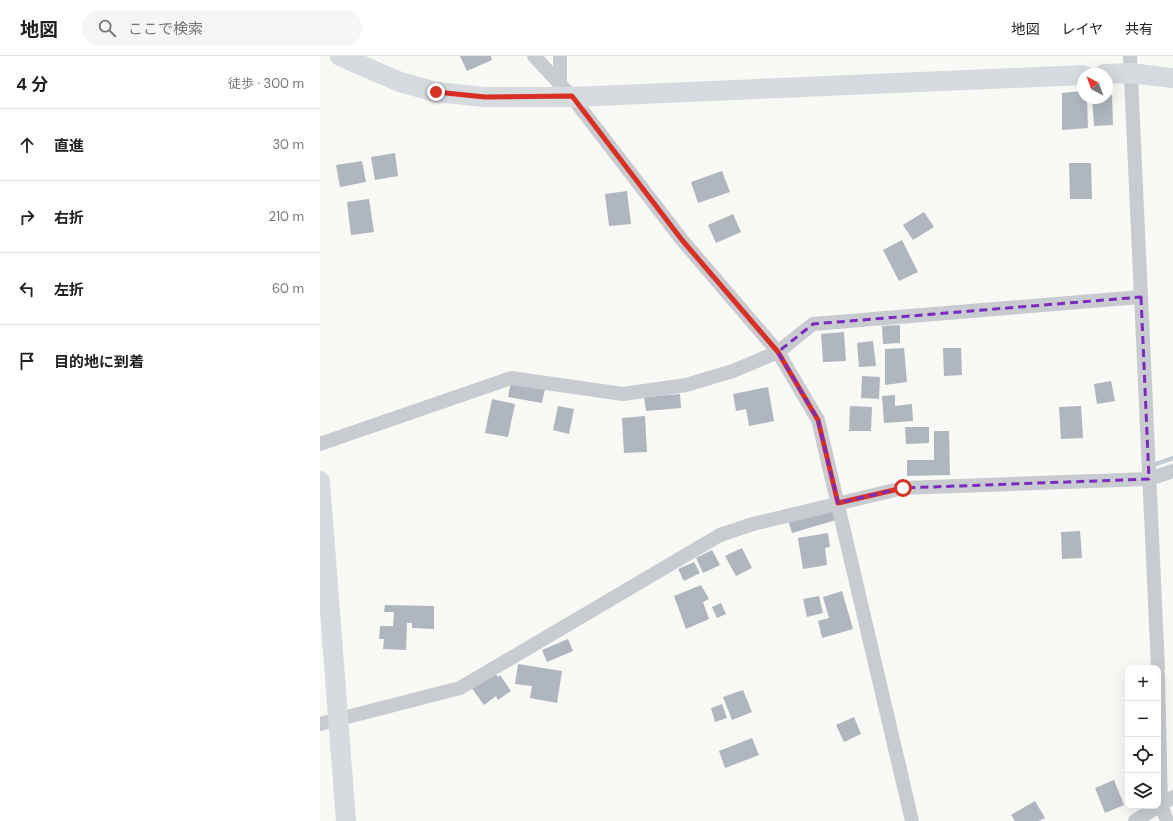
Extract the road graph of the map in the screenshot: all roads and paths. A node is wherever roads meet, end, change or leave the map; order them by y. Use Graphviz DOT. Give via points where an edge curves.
graph roads {
  1 [pos="340,56"];
  2 [pos="534,56"];
  3 [pos="560,56"];
  4 [pos="1130,64"];
  5 [pos="1113,71"];
  6 [pos="1077,75"];
  7 [pos="1173,78"];
  8 [pos="566,90"];
  9 [pos="1141,297"];
  10 [pos="778,352"];
  11 [pos="320,444"];
  12 [pos="1173,471"];
  13 [pos="1149,479"];
  14 [pos="320,481"];
  15 [pos="838,503"];
  16 [pos="1158,665"];
  17 [pos="1159,701"];
  18 [pos="329,722"];
  19 [pos="1160,773"];
  20 [pos="1173,797"];
  21 [pos="1161,805"];
  22 [pos="1154,809"];
  23 [pos="346,821"];
  24 [pos="912,821"];
  25 [pos="1134,821"];
  26 [pos="1167,821"];
  1 -- 8 [label="street" via="400,82 436,92 485,97"];
  2 -- 8 [label="street"];
  3 -- 8 [label="street"];
  4 -- 5 [label="street"];
  4 -- 7 [label="street"];
  4 -- 9 [label="street"];
  6 -- 8 [label="street"];
  8 -- 10 [label="street" via="682,240"];
  9 -- 10 [label="street" via="813,324"];
  9 -- 13 [label="street"];
  10 -- 11 [label="street" via="733,371 686,385 623,394 511,378"];
  10 -- 15 [label="street" via="818,420"];
  12 -- 13 [label="street"];
  13 -- 15 [label="street" via="903,488"];
  13 -- 16 [label="street"];
  14 -- 18 [label="street"];
  15 -- 18 [label="street" via="720,535 460,688"];
  15 -- 24 [label="street"];
  17 -- 19 [label="street"];
  18 -- 23 [label="street"];
  20 -- 21 [label="street"];
  21 -- 26 [label="street"];
  22 -- 25 [label="street"];
}
